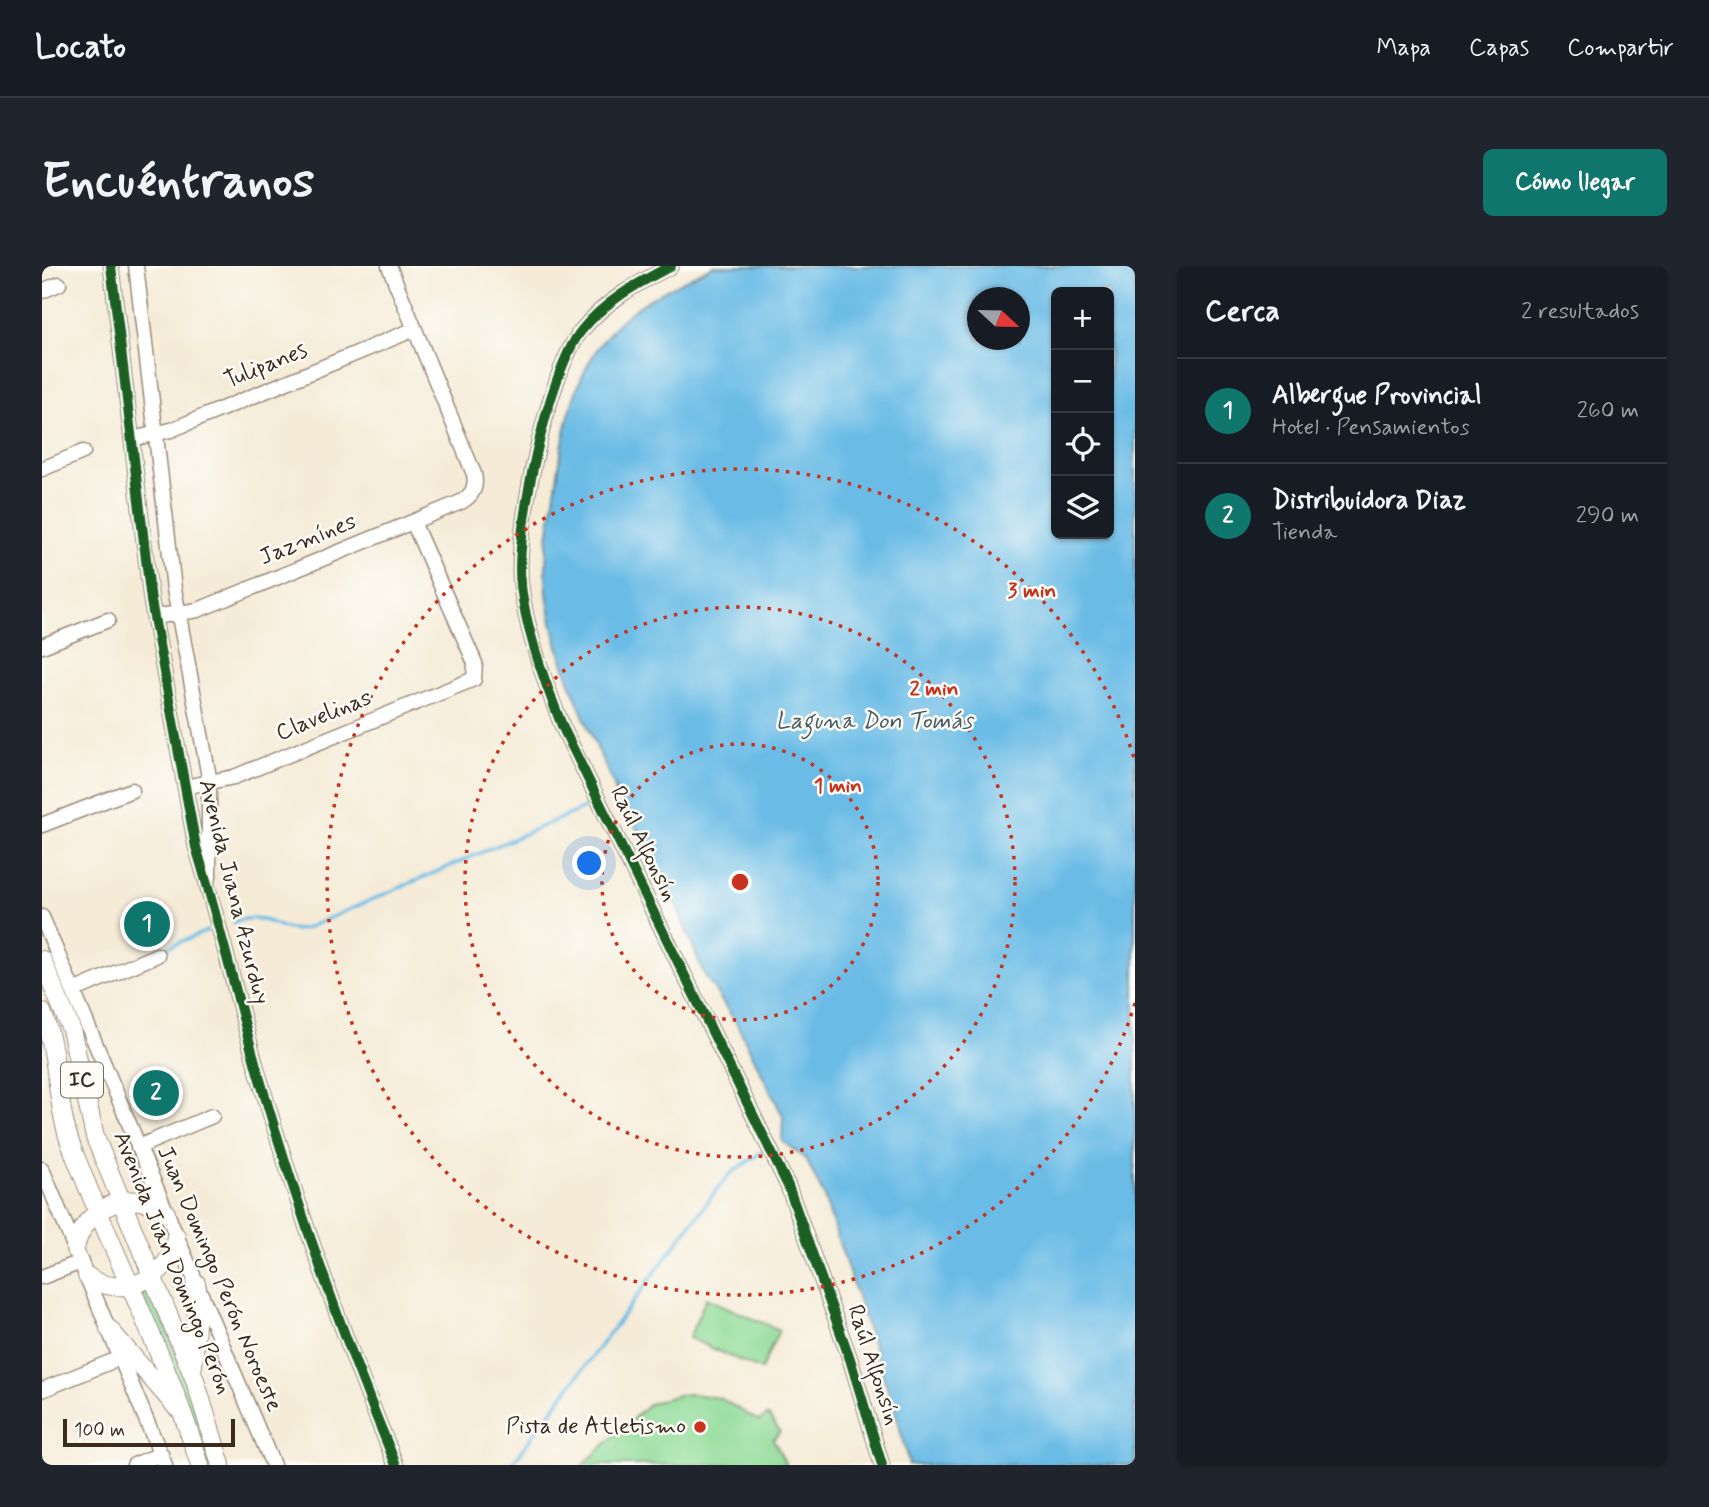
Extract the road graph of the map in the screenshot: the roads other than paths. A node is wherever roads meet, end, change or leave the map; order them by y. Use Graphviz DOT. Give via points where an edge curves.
graph roads {
  1 [pos="111,266"];
  2 [pos="136,266"];
  3 [pos="389,266"];
  4 [pos="671,266"];
  5 [pos="59,284"];
  6 [pos="42,291"];
  7 [pos="415,329"];
  8 [pos="156,434"];
  9 [pos="132,439"];
  10 [pos="83,452"];
  11 [pos="42,468"];
  12 [pos="414,522"];
  13 [pos="178,614"];
  14 [pos="154,617"];
  15 [pos="108,620"];
  16 [pos="42,646"];
  17 [pos="210,783"];
  18 [pos="185,788"];
  19 [pos="132,790"];
  20 [pos="42,825"];
  21 [pos="208,882"];
  22 [pos="42,917"];
  23 [pos="156,955"];
  24 [pos="42,960"];
  25 [pos="73,992"];
  26 [pos="42,1013"];
  27 [pos="212,1116"];
  28 [pos="138,1147"];
  29 [pos="42,1169"];
  30 [pos="121,1201"];
  31 [pos="99,1212"];
  32 [pos="166,1213"];
  33 [pos="176,1236"];
  34 [pos="81,1262"];
  35 [pos="42,1277"];
  36 [pos="152,1277"];
  37 [pos="196,1283"];
  38 [pos="130,1285"];
  39 [pos="108,1329"];
  40 [pos="121,1358"];
  41 [pos="195,1380"];
  42 [pos="42,1390"];
  43 [pos="185,1418"];
  44 [pos="163,1460"];
  45 [pos="134,1465"];
  46 [pos="200,1465"];
  47 [pos="221,1465"];
  48 [pos="273,1465"];
  49 [pos="396,1465"];
  50 [pos="882,1465"];
  1 -- 9 [label="street, Avenida Juana Azurduy"];
  2 -- 8 [label="street, Avenida Juana Azurduy"];
  3 -- 7 [label="street"];
  4 -- 50 [label="street, Raúl Alfonsín" via="598,313 562,363 530,494 520,556 521,588 563,728 788,1186"];
  5 -- 6 [label="street"];
  7 -- 8 [label="street, Tulipanes"];
  7 -- 12 [label="street, Jazmínes" via="474,474 473,490 461,502"];
  8 -- 9 [label="street, Tulipanes"];
  8 -- 13 [label="street, Avenida Juana Azurduy"];
  9 -- 14 [label="street, Avenida Juana Azurduy"];
  10 -- 11 [label="street"];
  12 -- 13 [label="street, Jazmínes" via="204,608"];
  12 -- 17 [label="street, Clavelinas" via="475,663 476,676 465,685"];
  13 -- 14 [label="street, Jazmínes"];
  13 -- 17 [label="street, Avenida Juana Azurduy"];
  14 -- 18 [label="street, Avenida Juana Azurduy"];
  15 -- 16 [label="street"];
  17 -- 18 [label="street, Clavelinas"];
  17 -- 21 [label="street, Avenida Juana Azurduy"];
  18 -- 21 [label="street, Avenida Juana Azurduy" via="195,847"];
  19 -- 20 [label="street"];
  21 -- 49 [label="street, Avenida Juana Azurduy" via="259,1075 329,1296"];
  22 -- 25 [label="street, Juan Domingo Perón Noroeste"];
  23 -- 25 [label="street"];
  24 -- 30 [label="main road, Avenida Juan Domingo Perón / IC" via="70,1024 92,1128"];
  25 -- 28 [label="street, Juan Domingo Perón Noroeste"];
  26 -- 31 [label="main road, Avenida Juan Domingo Perón / IC" via="53,1043 68,1135"];
  27 -- 28 [label="street"];
  28 -- 32 [label="street, Juan Domingo Perón Noroeste"];
  29 -- 34 [label="street"];
  30 -- 31 [label="main road"];
  30 -- 32 [label="main road" via="142,1200"];
  30 -- 36 [label="main road, Avenida Juan Domingo Perón / IC"];
  31 -- 34 [label="main road" via="80,1230"];
  31 -- 38 [label="main road, Avenida Juan Domingo Perón / IC"];
  32 -- 33 [label="street, Juan Domingo Perón Noroeste"];
  33 -- 36 [label="main road" via="167,1262"];
  33 -- 37 [label="street, Juan Domingo Perón Noroeste"];
  34 -- 35 [label="street"];
  34 -- 38 [label="main road" via="107,1286"];
  34 -- 39 [label="street"];
  36 -- 38 [label="main road"];
  36 -- 41 [label="main road, Avenida Juan Domingo Perón / IC"];
  37 -- 41 [label="main road"];
  37 -- 48 [label="street, Juan Domingo Perón Noroeste"];
  38 -- 43 [label="main road, Avenida Juan Domingo Perón / IC"];
  39 -- 40 [label="street"];
  39 -- 43 [label="main road"];
  40 -- 42 [label="street"];
  40 -- 44 [label="street"];
  41 -- 47 [label="main road, Avenida Juan Domingo Perón / IC"];
  43 -- 46 [label="main road, Avenida Juan Domingo Perón / IC"];
  44 -- 45 [label="street"];
}
